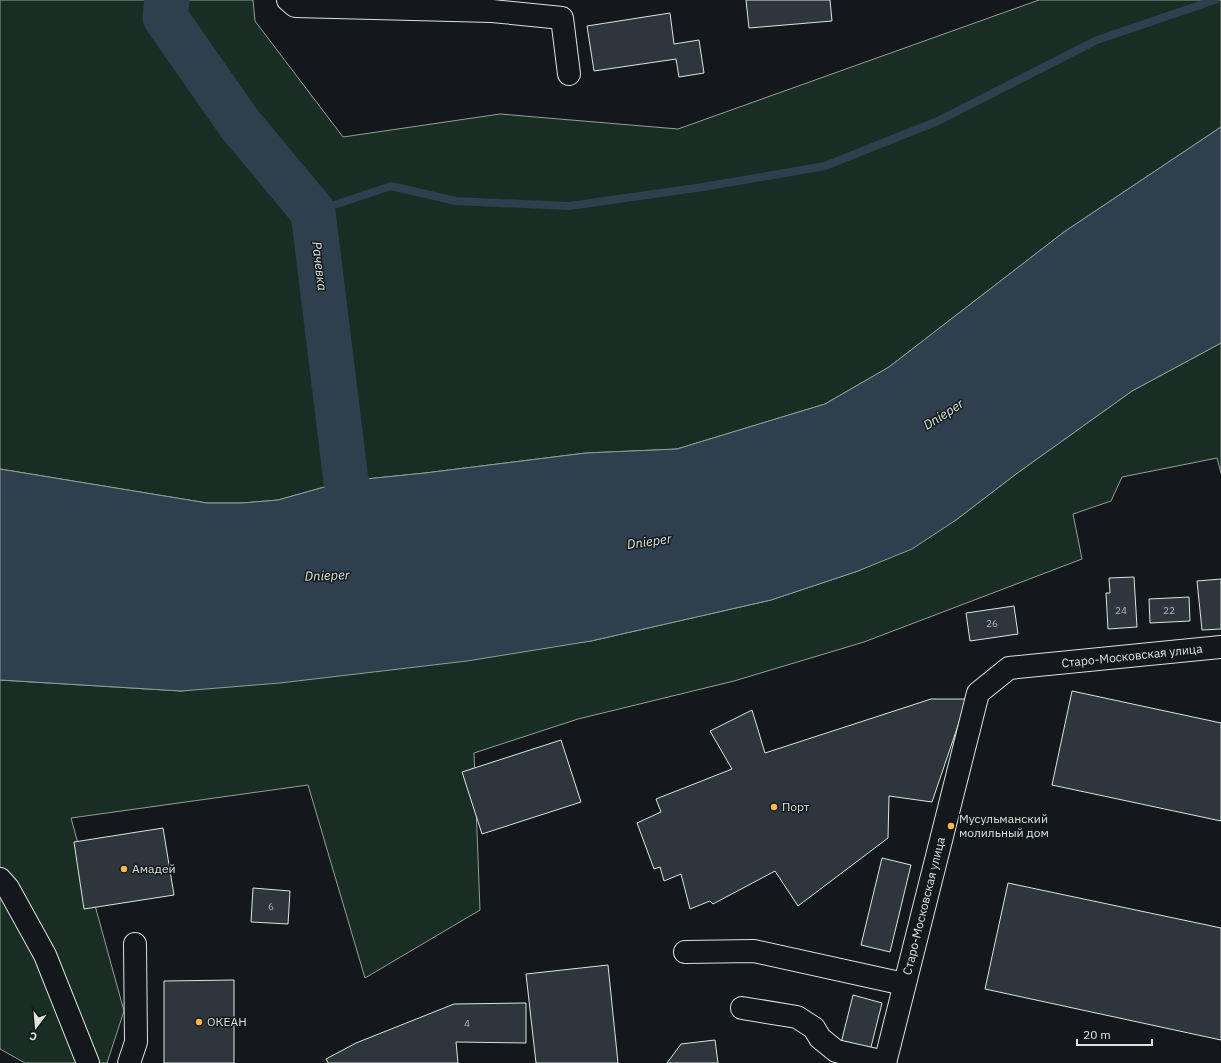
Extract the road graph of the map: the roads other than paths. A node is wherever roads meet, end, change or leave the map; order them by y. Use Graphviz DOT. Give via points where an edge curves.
graph roads {
  1 [pos="288,0"];
  2 [pos="569,74"];
  3 [pos="1221,647"];
  4 [pos="0,879"];
  5 [pos="135,944"];
  6 [pos="685,952"];
  7 [pos="904,984"];
  8 [pos="742,1008"];
  9 [pos="885,1062"];
  10 [pos="88,1063"];
  11 [pos="129,1063"];
  1 -- 2 [label="street" via="295,6 492,11 562,18"];
  3 -- 7 [label="street, Старо-Московская улица" via="1009,668 978,693"];
  4 -- 10 [label="street" via="8,888 45,955"];
  5 -- 11 [label="street" via="136,1042"];
  6 -- 7 [label="street" via="754,951"];
  7 -- 9 [label="street, Старо-Московская улица"];
  8 -- 9 [label="street" via="797,1017 814,1028 820,1038 836,1050"];
}
